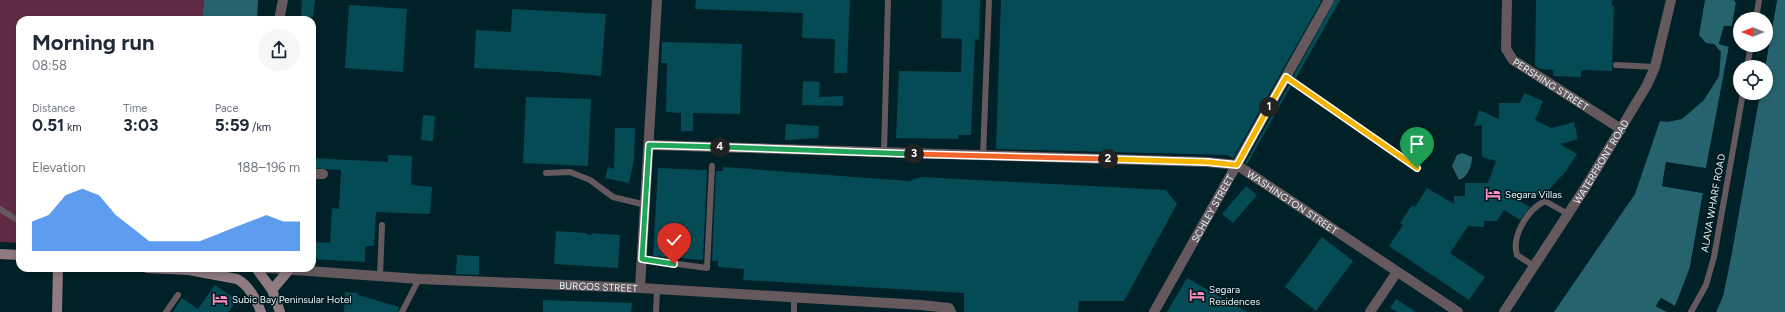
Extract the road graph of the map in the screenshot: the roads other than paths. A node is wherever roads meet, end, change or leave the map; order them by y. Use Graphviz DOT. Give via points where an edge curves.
graph roads {
  1 [pos="283,0"];
  2 [pos="657,0"];
  3 [pos="888,0"];
  4 [pos="989,0"];
  5 [pos="1329,0"];
  6 [pos="1507,0"];
  7 [pos="1671,0"];
  8 [pos="1759,0"];
  9 [pos="1757,12"];
  10 [pos="280,16"];
  11 [pos="1616,65"];
  12 [pos="1655,67"];
  13 [pos="1286,77"];
  14 [pos="1742,100"];
  15 [pos="1621,128"];
  16 [pos="649,145"];
  17 [pos="884,153"];
  18 [pos="983,156"];
  19 [pos="1237,165"];
  20 [pos="712,166"];
  21 [pos="1417,168"];
  22 [pos="546,173"];
  23 [pos="316,174"];
  24 [pos="323,174"];
  25 [pos="646,205"];
  26 [pos="0,209"];
  27 [pos="1568,214"];
  28 [pos="16,219"];
  29 [pos="382,225"];
  30 [pos="0,254"];
  31 [pos="16,255"];
  32 [pos="642,259"];
  33 [pos="1534,266"];
  34 [pos="58,272"];
  35 [pos="196,272"];
  36 [pos="259,272"];
  37 [pos="287,272"];
  38 [pos="306,272"];
  39 [pos="1397,272"];
  40 [pos="380,276"];
  41 [pos="418,279"];
  42 [pos="640,288"];
  43 [pos="657,289"];
  44 [pos="272,290"];
  45 [pos="178,295"];
  46 [pos="794,297"];
  47 [pos="920,309"];
  48 [pos="57,312"];
  49 [pos="166,312"];
  50 [pos="261,312"];
  51 [pos="280,312"];
  52 [pos="402,312"];
  53 [pos="656,312"];
  54 [pos="794,312"];
  55 [pos="951,312"];
  56 [pos="1154,312"];
  57 [pos="1370,312"];
  58 [pos="1458,312"];
  59 [pos="1504,312"];
  60 [pos="1691,312"];
  1 -- 10 [label="street"];
  2 -- 16 [label="street"];
  3 -- 17 [label="lane"];
  4 -- 18 [label="lane"];
  5 -- 13 [label="street, SCHLEY STREET"];
  6 -- 15 [label="street, PERSHING STREET" via="1506,49 1513,60"];
  7 -- 12 [label="street, WATERFRONT ROAD"];
  8 -- 9 [label="lane"];
  11 -- 12 [label="lane"];
  12 -- 15 [label="street, WATERFRONT ROAD"];
  13 -- 19 [label="street, SCHLEY STREET"];
  13 -- 21 [label="lane"];
  14 -- 60 [label="lane, ALAVA WHARF ROAD" via="1714,257 1706,285"];
  15 -- 27 [label="street, WATERFRONT ROAD"];
  16 -- 17 [label="street, WASHINGTON STREET"];
  16 -- 25 [label="street"];
  17 -- 18 [label="street, WASHINGTON STREET"];
  18 -- 19 [label="street, WASHINGTON STREET"];
  19 -- 39 [label="street, WASHINGTON STREET"];
  19 -- 56 [label="street, SCHLEY STREET"];
  20 -- 32 [label="lane" via="706,268"];
  22 -- 25 [label="lane" via="570,172 590,180 613,197"];
  23 -- 24 [label="street"];
  25 -- 32 [label="street"];
  26 -- 28 [label="lane"];
  27 -- 33 [label="street, WATERFRONT ROAD"];
  27 -- 33 [label="lane" via="1545,201 1532,210 1523,224 1515,248 1517,255"];
  29 -- 40 [label="lane"];
  30 -- 31 [label="main road"];
  32 -- 42 [label="street"];
  33 -- 59 [label="street, WATERFRONT ROAD"];
  34 -- 48 [label="main road"];
  35 -- 50 [label="main road" via="212,273 242,281 252,293"];
  36 -- 44 [label="main road"];
  37 -- 44 [label="main road"];
  38 -- 40 [label="street, BURGOS STREET"];
  39 -- 57 [label="street"];
  39 -- 58 [label="street, WASHINGTON STREET"];
  40 -- 41 [label="street, BURGOS STREET"];
  41 -- 42 [label="street, BURGOS STREET"];
  41 -- 52 [label="lane"];
  42 -- 43 [label="street, BURGOS STREET"];
  43 -- 46 [label="street, BURGOS STREET"];
  43 -- 53 [label="lane"];
  44 -- 51 [label="main road"];
  45 -- 49 [label="lane"];
  46 -- 47 [label="street, BURGOS STREET"];
  46 -- 54 [label="lane"];
  47 -- 55 [label="street, BURGOS STREET" via="949,308"];
}
